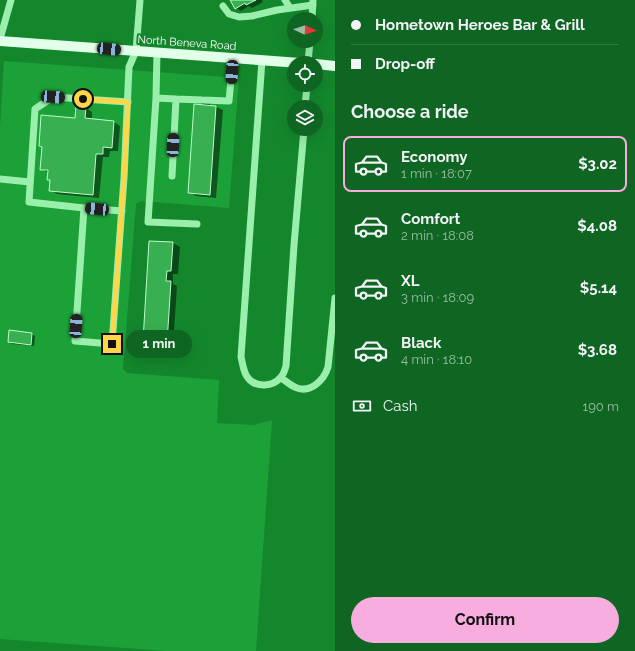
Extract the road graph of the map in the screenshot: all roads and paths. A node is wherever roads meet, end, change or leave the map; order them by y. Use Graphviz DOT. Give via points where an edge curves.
graph roads {
  1 [pos="11,0"];
  2 [pos="140,0"];
  3 [pos="285,0"];
  4 [pos="313,3"];
  5 [pos="223,6"];
  6 [pos="290,8"];
  7 [pos="0,40"];
  8 [pos="136,51"];
  9 [pos="158,53"];
  10 [pos="233,58"];
  11 [pos="262,60"];
  12 [pos="287,62"];
  13 [pos="323,65"];
  14 [pos="335,66"];
  15 [pos="156,98"];
  16 [pos="176,99"];
  17 [pos="128,102"];
  18 [pos="303,136"];
  19 [pos="172,176"];
  20 [pos="0,179"];
  21 [pos="30,182"];
  22 [pos="84,208"];
  23 [pos="122,211"];
  24 [pos="197,224"];
  25 [pos="335,298"];
  26 [pos="281,378"];
  1 -- 7 [label="lane"];
  2 -- 8 [label="lane"];
  3 -- 6 [label="lane"];
  4 -- 6 [label="lane"];
  5 -- 6 [label="lane" via="229,14 239,17"];
  7 -- 8 [label="main road, North Beneva Road"];
  8 -- 9 [label="main road, North Beneva Road"];
  8 -- 17 [label="lane" via="129,67"];
  9 -- 10 [label="main road, North Beneva Road"];
  9 -- 15 [label="lane"];
  10 -- 11 [label="main road, North Beneva Road"];
  10 -- 16 [label="lane" via="229,101"];
  11 -- 12 [label="main road, North Beneva Road"];
  11 -- 26 [label="lane" via="241,357 245,372 253,382 267,385"];
  13 -- 14 [label="main road"];
  15 -- 16 [label="lane"];
  15 -- 24 [label="lane" via="148,222"];
  16 -- 19 [label="lane"];
  17 -- 21 [label="lane" via="53,97 35,109"];
  17 -- 23 [label="lane"];
  18 -- 26 [label="lane" via="286,366"];
  20 -- 21 [label="lane"];
  21 -- 22 [label="lane" via="30,202"];
  22 -- 23 [label="lane"];
  22 -- 23 [label="lane" via="75,341 112,344"];
  25 -- 26 [label="lane" via="326,374 313,386 305,389 291,385"];
}
